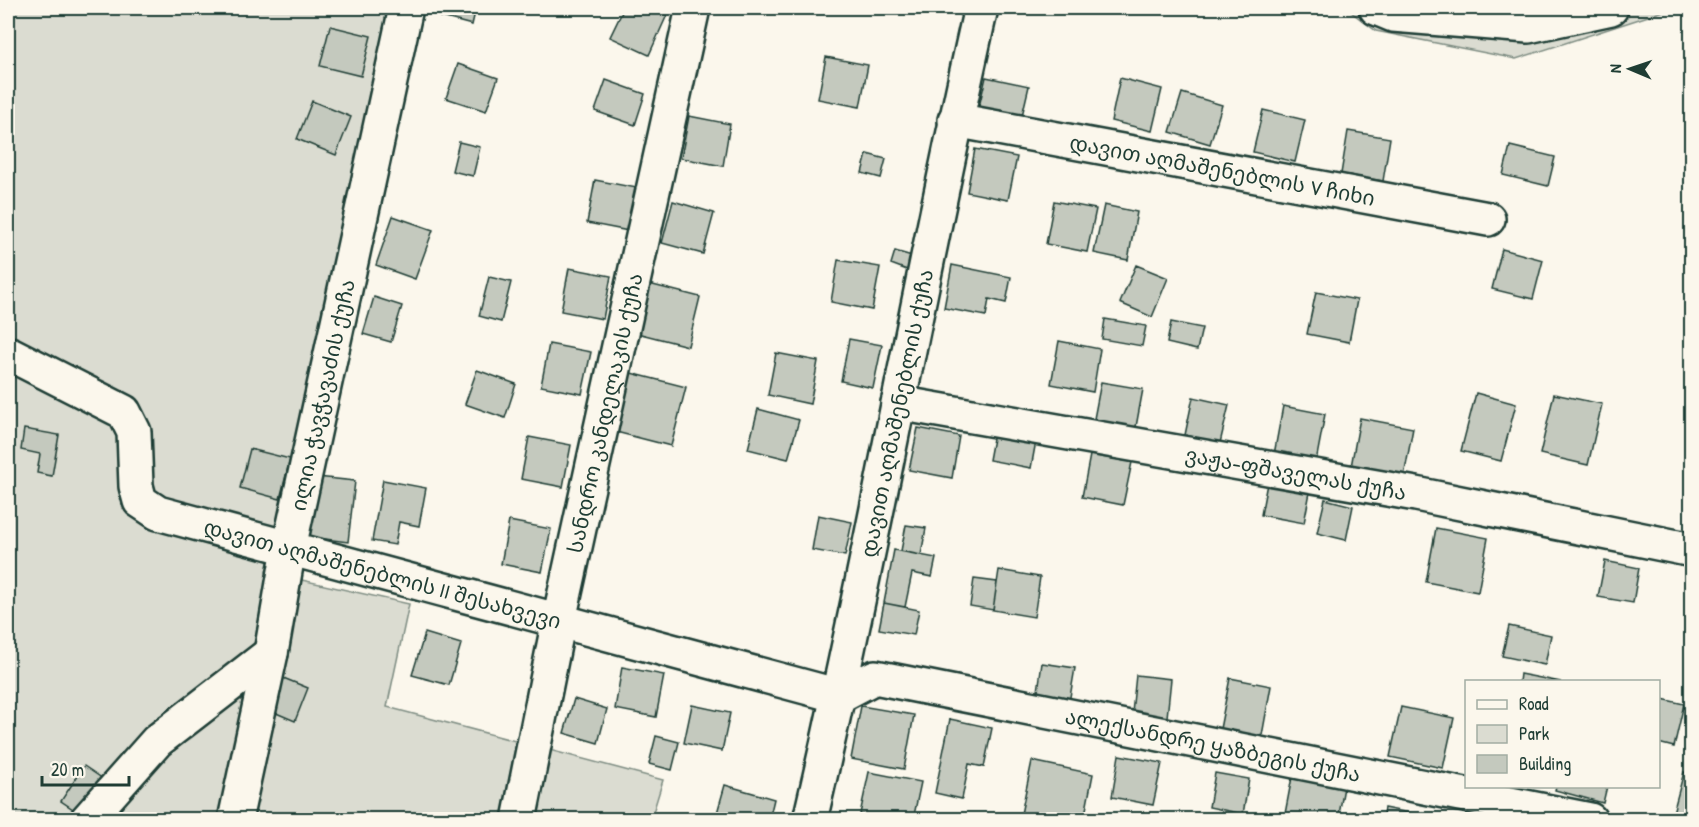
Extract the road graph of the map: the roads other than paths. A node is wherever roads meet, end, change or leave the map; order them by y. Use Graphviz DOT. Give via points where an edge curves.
graph roads {
  1 [pos="406,8"];
  2 [pos="693,8"];
  3 [pos="981,8"];
  4 [pos="1376,8"];
  5 [pos="1611,8"];
  6 [pos="955,120"];
  7 [pos="1488,219"];
  8 [pos="10,354"];
  9 [pos="898,403"];
  10 [pos="289,548"];
  11 [pos="1692,550"];
  12 [pos="559,620"];
  13 [pos="271,653"];
  14 [pos="839,696"];
  15 [pos="87,819"];
  16 [pos="236,819"];
  17 [pos="519,819"];
  18 [pos="810,819"];
  19 [pos="1590,819"];
  1 -- 10 [label="street, ილია ჭავჭავაძის ქუჩა"];
  2 -- 12 [label="street, სანდრო კანდელაკის ქუჩა"];
  3 -- 6 [label="street, დავით აღმაშენებლის ქუჩა"];
  4 -- 5 [label="street" via="1393,15 1528,26"];
  6 -- 7 [label="street, დავით აღმაშენებლის V ჩიხი"];
  6 -- 9 [label="street, დავით აღმაშენებლის ქუჩა"];
  8 -- 10 [label="street, დავით აღმაშენებლის II შესახვევი" via="124,412 134,432 140,501 158,513"];
  9 -- 11 [label="street, ვაჟა-ფშაველას ქუჩა" via="1416,494"];
  9 -- 14 [label="street, დავით აღმაშენებლის ქუჩა"];
  10 -- 12 [label="street, დავით აღმაშენებლის II შესახვევი"];
  10 -- 13 [label="street, ილია ჭავჭავაძის ქუჩა"];
  12 -- 14 [label="street, დავით აღმაშენებლის II შესახვევი"];
  12 -- 17 [label="street, სანდრო კანდელაკის ქუჩა"];
  13 -- 15 [label="street" via="157,741"];
  13 -- 16 [label="street, ილია ჭავჭავაძის ქუჩა"];
  14 -- 18 [label="street, დავით აღმაშენებლის ქუჩა"];
  14 -- 19 [label="street, ალექსანდრე ყაზბეგის ქუჩა" via="875,677"];
}
